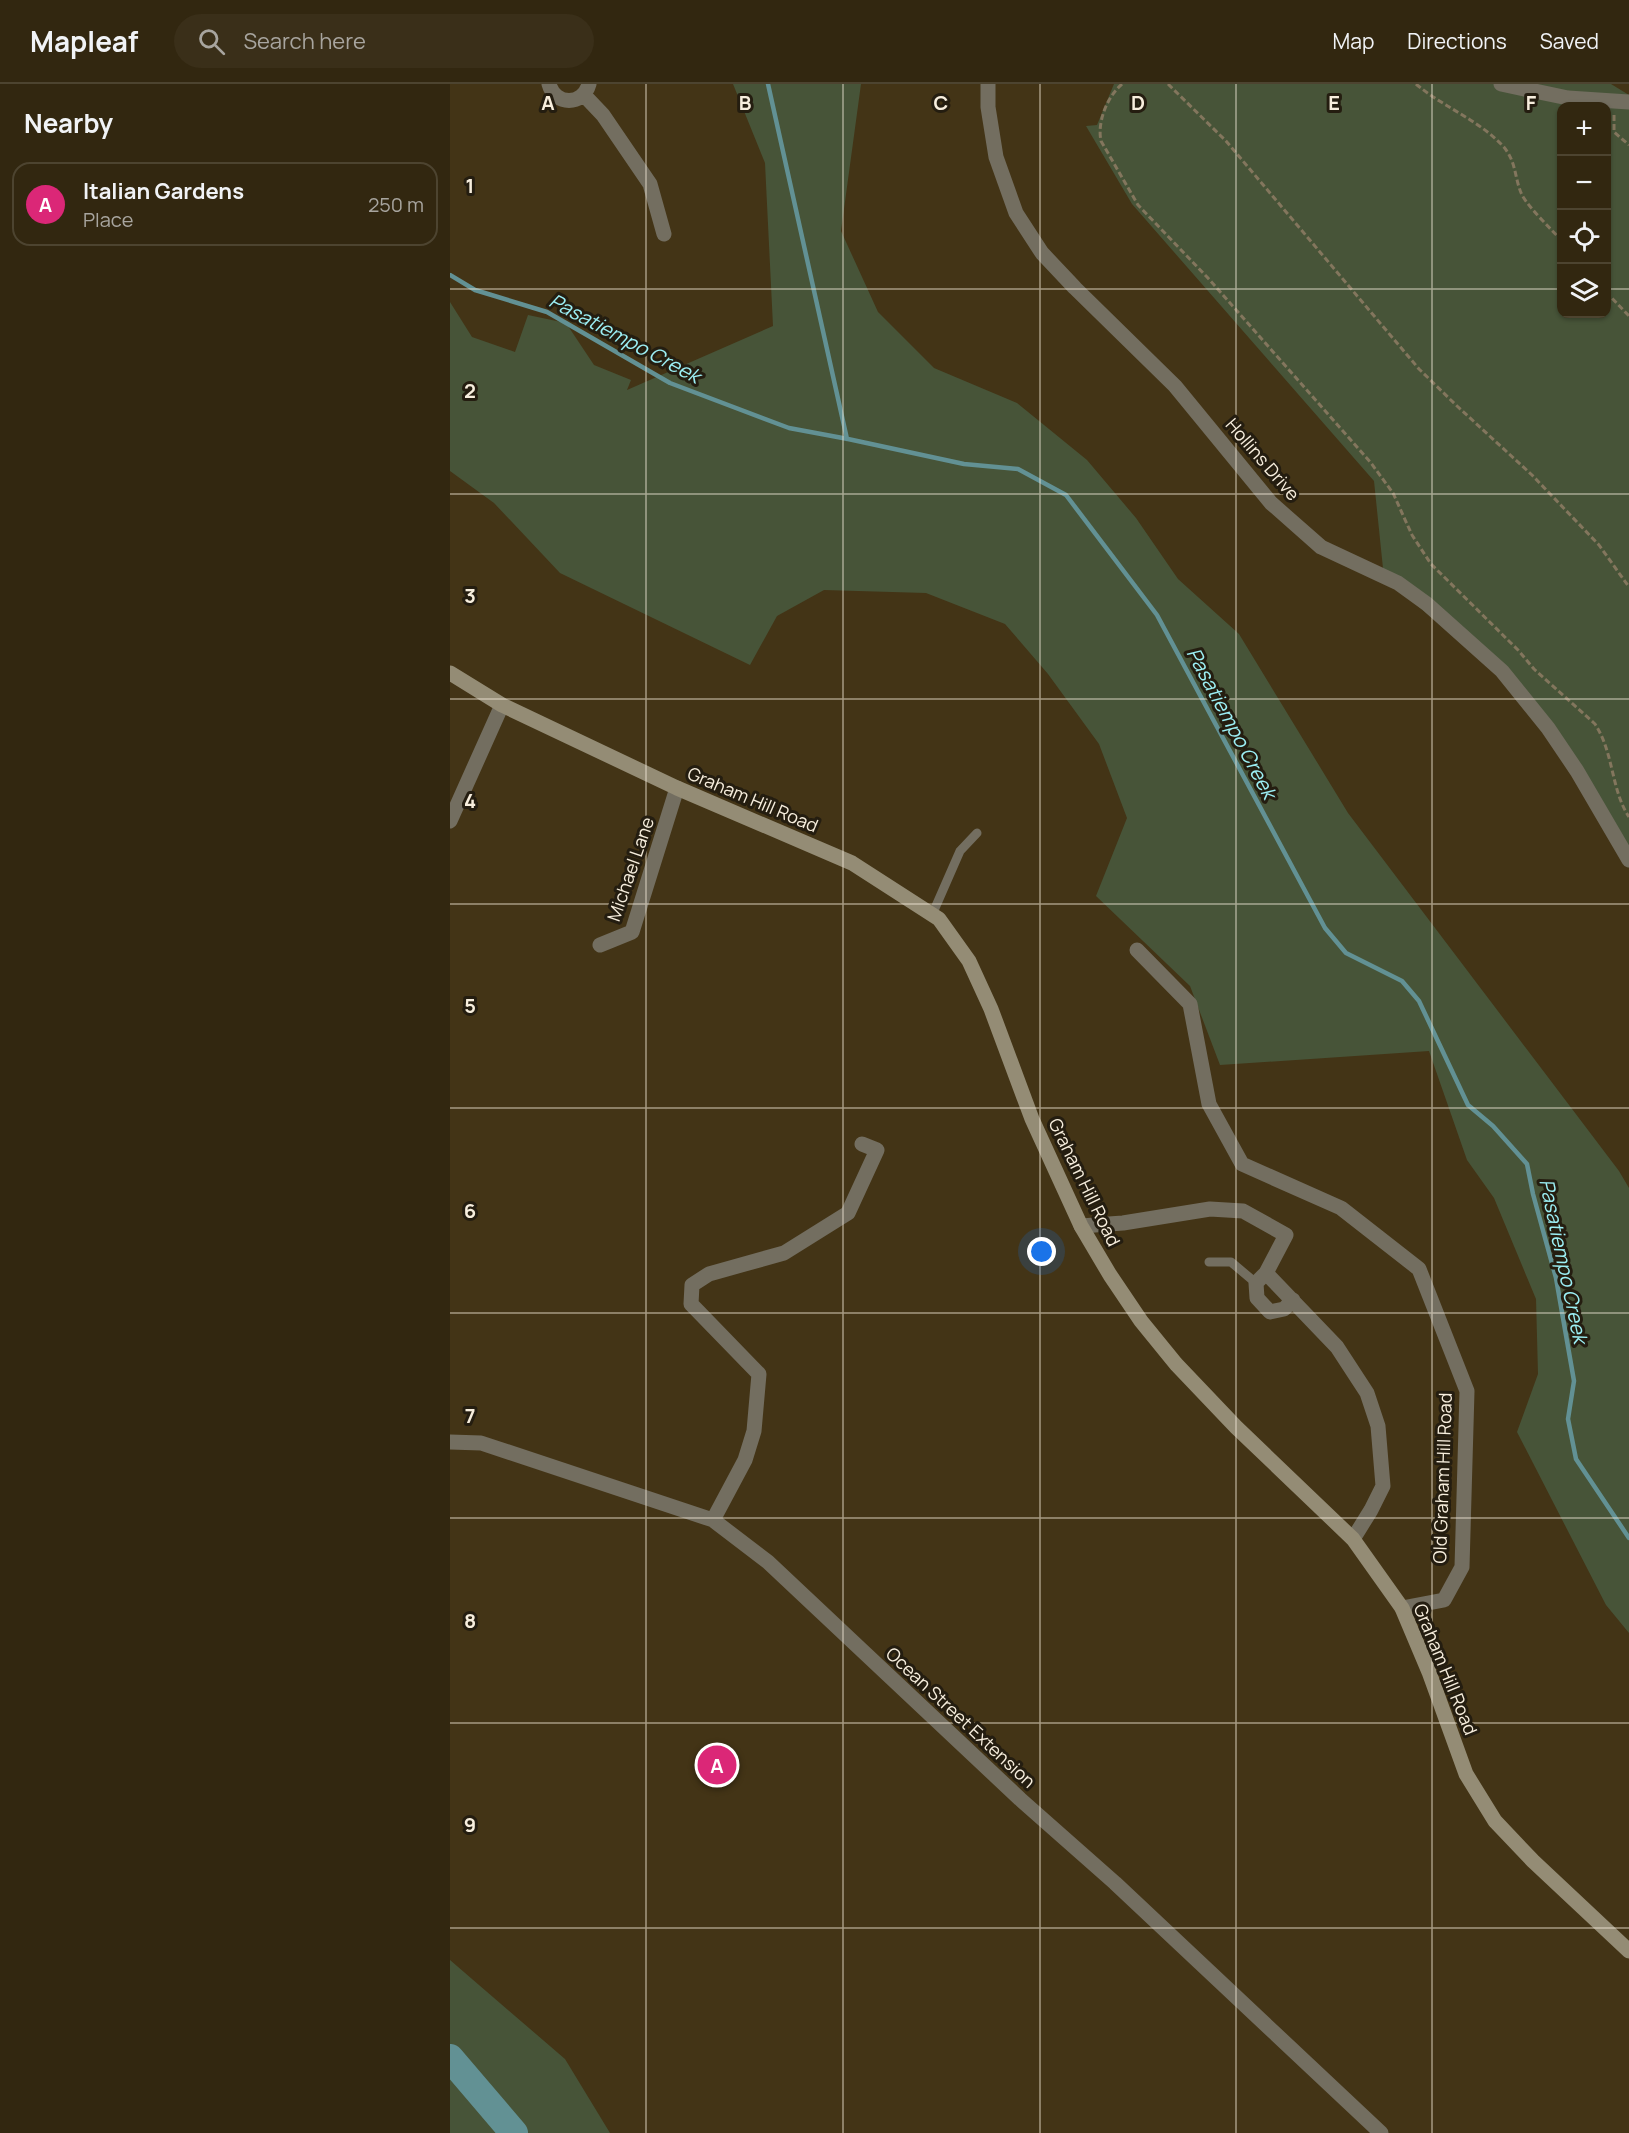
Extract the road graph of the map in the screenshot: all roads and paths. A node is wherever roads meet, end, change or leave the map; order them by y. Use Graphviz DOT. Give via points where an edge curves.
graph roads {
  1 [pos="549,84"];
  2 [pos="988,84"];
  3 [pos="1122,84"];
  4 [pos="1168,84"];
  5 [pos="1416,84"];
  6 [pos="1501,84"];
  7 [pos="586,89"];
  8 [pos="1629,102"];
  9 [pos="664,234"];
  10 [pos="1557,235"];
  11 [pos="1611,297"];
  12 [pos="1629,316"];
  13 [pos="1629,586"];
  14 [pos="450,673"];
  15 [pos="502,705"];
  16 [pos="677,788"];
  17 [pos="1629,817"];
  18 [pos="450,821"];
  19 [pos="977,833"];
  20 [pos="1629,860"];
  21 [pos="933,915"];
  22 [pos="600,945"];
  23 [pos="1137,950"];
  24 [pos="862,1144"];
  25 [pos="1081,1226"];
  26 [pos="1209,1262"];
  27 [pos="1261,1278"];
  28 [pos="1293,1300"];
  29 [pos="450,1442"];
  30 [pos="714,1520"];
  31 [pos="1353,1539"];
  32 [pos="1402,1608"];
  33 [pos="1629,1951"];
  34 [pos="1381,2133"];
  1 -- 7 [label="street" via="555,95 566,101 579,99"];
  2 -- 20 [label="street, Hollins Drive" via="996,157 1016,213 1042,252 1175,386 1271,503 1321,547 1398,583 1427,604 1502,671 1577,771"];
  3 -- 17 [label="path" via="1109,101 1099,130 1101,141 1138,205 1378,471 1420,550 1440,574 1595,724 1609,752 1622,807"];
  4 -- 13 [label="path" via="1226,141 1419,369 1532,475 1599,545"];
  5 -- 10 [label="path" via="1429,96 1480,125 1502,145 1511,157 1522,195"];
  6 -- 8 [label="street" via="1568,98"];
  7 -- 9 [label="street" via="650,184"];
  11 -- 12 [label="path"];
  14 -- 15 [label="main road, Graham Hill Road"];
  15 -- 16 [label="main road, Graham Hill Road"];
  15 -- 18 [label="street"];
  16 -- 21 [label="main road, Graham Hill Road" via="852,863"];
  16 -- 22 [label="street, Michael Lane" via="632,932"];
  19 -- 21 [label="lane" via="960,851"];
  21 -- 25 [label="main road, Graham Hill Road" via="969,961 1032,1119"];
  23 -- 32 [label="street, Old Graham Hill Road" via="1190,1004 1209,1104 1242,1164 1341,1208 1419,1269 1467,1391 1462,1567 1444,1600"];
  24 -- 30 [label="street" via="877,1150 848,1213 784,1253 709,1274 692,1285 691,1304 759,1374 754,1431 745,1460"];
  25 -- 27 [label="street" via="1210,1209 1243,1211 1286,1235"];
  25 -- 31 [label="main road, Graham Hill Road" via="1141,1321 1176,1364"];
  26 -- 27 [label="lane" via="1231,1262"];
  27 -- 28 [label="street"];
  27 -- 28 [label="street" via="1257,1298 1270,1312 1284,1309"];
  28 -- 31 [label="street" via="1337,1347 1367,1393 1378,1426 1383,1486"];
  29 -- 30 [label="street, Ocean Street Extension" via="481,1443"];
  30 -- 34 [label="street, Ocean Street Extension" via="768,1562"];
  31 -- 32 [label="main road, Graham Hill Road"];
  32 -- 33 [label="main road, Graham Hill Road" via="1466,1774 1495,1821"];
}
